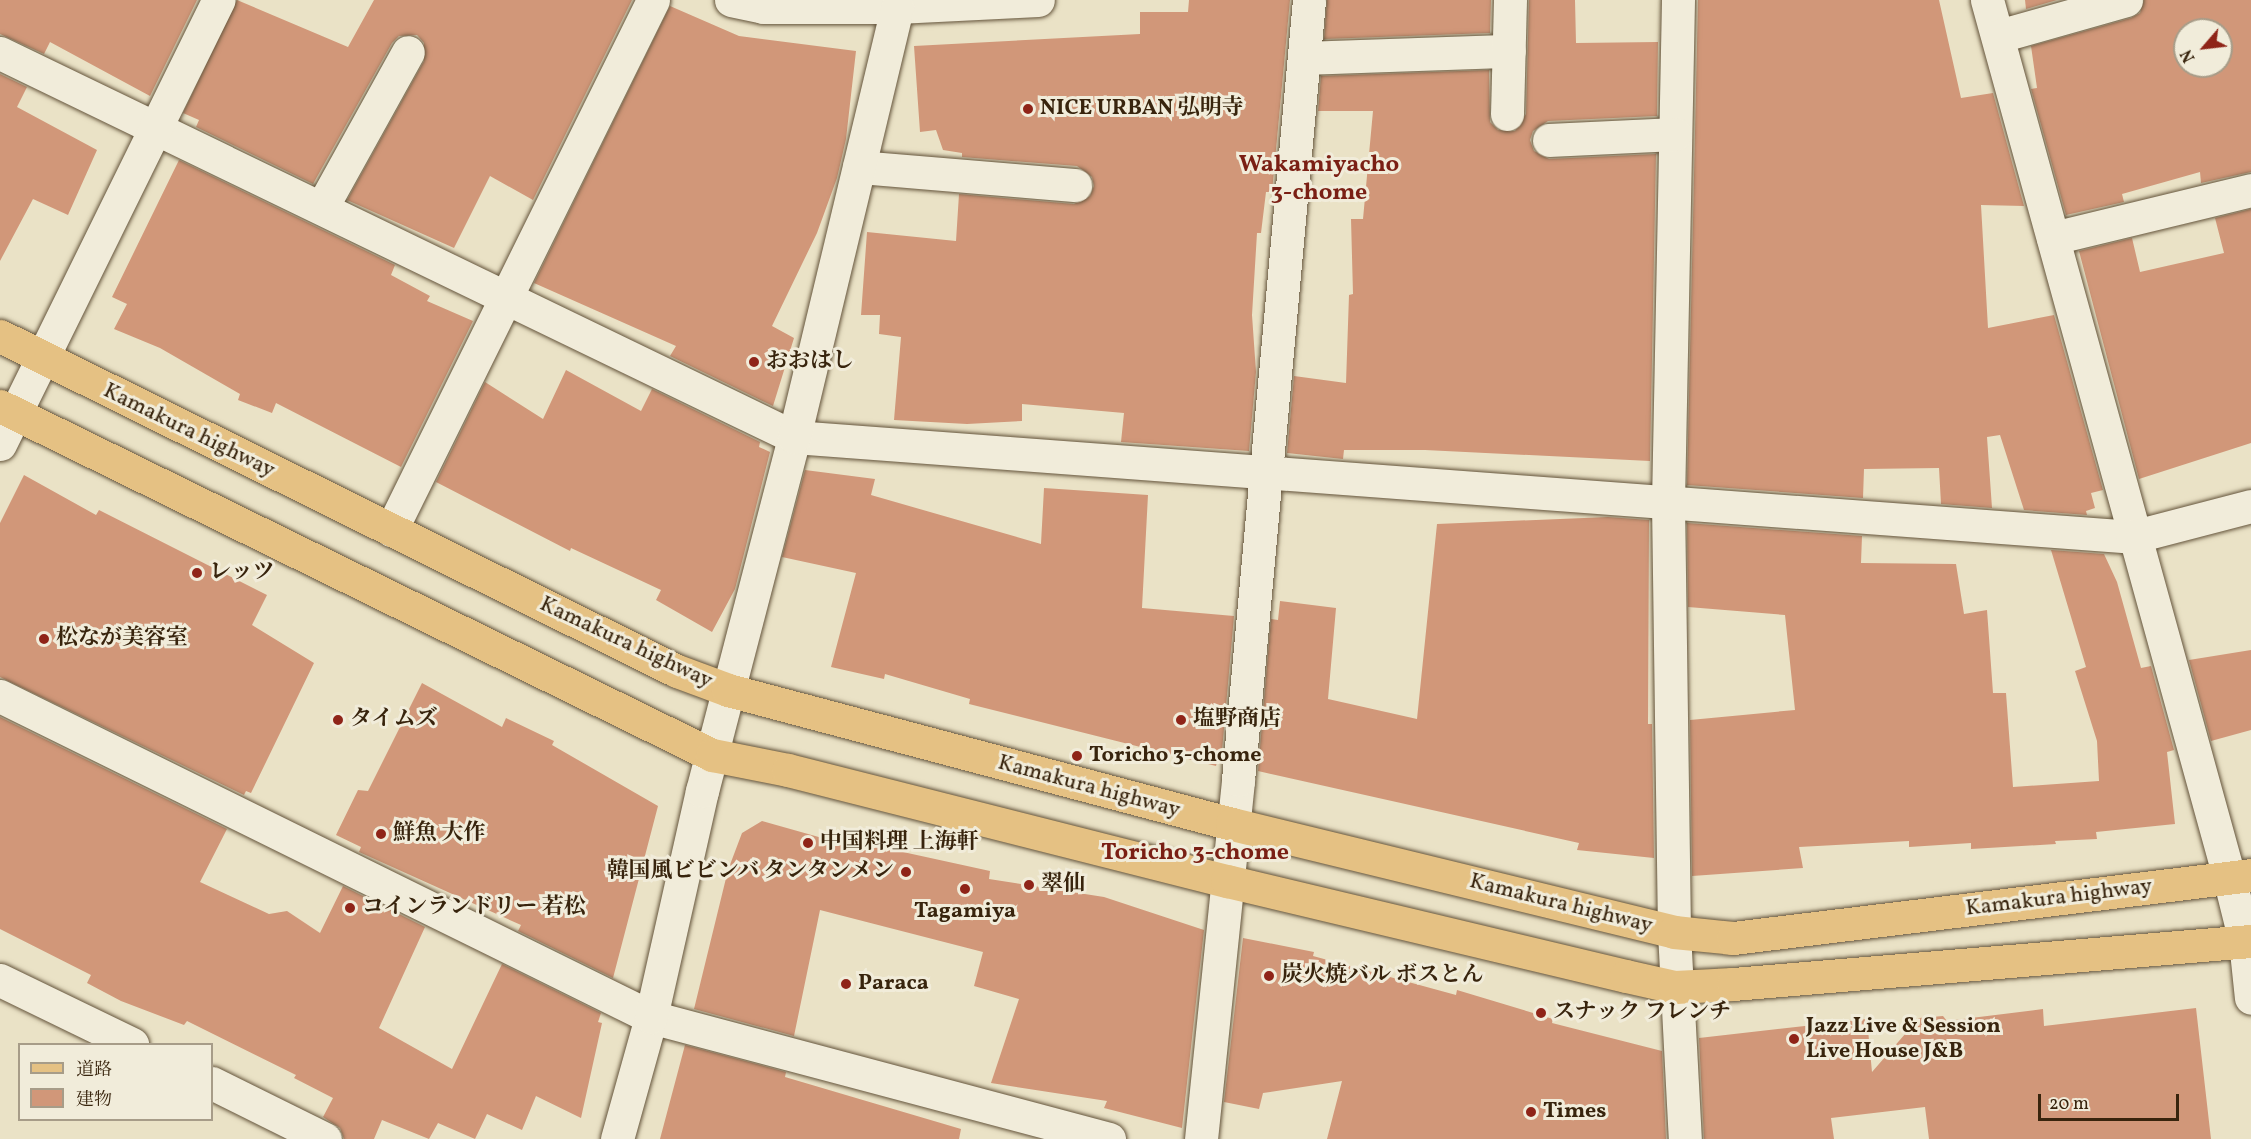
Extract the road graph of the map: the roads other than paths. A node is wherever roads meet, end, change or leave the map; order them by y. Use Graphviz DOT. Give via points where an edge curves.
graph roads {
  1 [pos="218,0"];
  2 [pos="652,0"];
  3 [pos="731,0"];
  4 [pos="1038,0"];
  5 [pos="1309,0"];
  6 [pos="1510,0"];
  7 [pos="1678,0"];
  8 [pos="1987,0"];
  9 [pos="2126,0"];
  10 [pos="897,8"];
  11 [pos="1999,36"];
  12 [pos="1509,51"];
  13 [pos="0,52"];
  14 [pos="408,52"];
  15 [pos="1305,58"];
  16 [pos="1507,114"];
  17 [pos="156,126"];
  18 [pos="1675,134"];
  19 [pos="1549,140"];
  20 [pos="859,167"];
  21 [pos="1075,185"];
  22 [pos="2251,190"];
  23 [pos="322,207"];
  24 [pos="2053,238"];
  25 [pos="508,298"];
  26 [pos="0,336"];
  27 [pos="43,358"];
  28 [pos="7,410"];
  29 [pos="794,437"];
  30 [pos="0,444"];
  31 [pos="1266,472"];
  32 [pos="1668,502"];
  33 [pos="2251,506"];
  34 [pos="391,531"];
  35 [pos="2132,537"];
  36 [pos="728,690"];
  37 [pos="0,696"];
  38 [pos="712,755"];
  39 [pos="1232,824"];
  40 [pos="2240,876"];
  41 [pos="1227,881"];
  42 [pos="1674,932"];
  43 [pos="2248,941"];
  44 [pos="0,980"];
  45 [pos="1676,987"];
  46 [pos="2251,998"];
  47 [pos="651,1017"];
  48 [pos="130,1043"];
  49 [pos="213,1083"];
  50 [pos="325,1139"];
  51 [pos="617,1139"];
  52 [pos="1109,1139"];
  53 [pos="1201,1139"];
  54 [pos="1685,1139"];
  1 -- 17 [label="street"];
  2 -- 25 [label="street"];
  3 -- 10 [label="street" via="764,7"];
  4 -- 10 [label="street"];
  5 -- 15 [label="street"];
  6 -- 12 [label="street"];
  7 -- 18 [label="street"];
  8 -- 11 [label="street"];
  9 -- 11 [label="street"];
  10 -- 20 [label="street"];
  11 -- 24 [label="street"];
  12 -- 15 [label="street"];
  12 -- 16 [label="street"];
  13 -- 17 [label="street"];
  14 -- 23 [label="street"];
  15 -- 31 [label="street"];
  17 -- 23 [label="street"];
  17 -- 27 [label="street"];
  18 -- 19 [label="street"];
  18 -- 32 [label="street"];
  20 -- 21 [label="street"];
  20 -- 29 [label="street"];
  22 -- 24 [label="street"];
  23 -- 25 [label="street"];
  24 -- 35 [label="street"];
  25 -- 29 [label="street"];
  25 -- 34 [label="street"];
  26 -- 27 [label="main road, Kamakura highway"];
  27 -- 28 [label="street"];
  27 -- 34 [label="main road, Kamakura highway"];
  28 -- 30 [label="street"];
  28 -- 38 [label="main road"];
  29 -- 31 [label="street"];
  29 -- 36 [label="street"];
  31 -- 32 [label="street"];
  31 -- 39 [label="street"];
  32 -- 35 [label="street"];
  32 -- 42 [label="street"];
  33 -- 35 [label="street"];
  34 -- 36 [label="main road, Kamakura highway" via="677,670"];
  35 -- 40 [label="street"];
  36 -- 38 [label="street"];
  36 -- 39 [label="main road, Kamakura highway"];
  37 -- 47 [label="street"];
  38 -- 41 [label="main road" via="788,770"];
  38 -- 47 [label="street"];
  39 -- 41 [label="street"];
  39 -- 42 [label="main road, Kamakura highway"];
  40 -- 42 [label="main road, Kamakura highway" via="1733,938"];
  40 -- 43 [label="street"];
  41 -- 45 [label="main road"];
  41 -- 53 [label="street"];
  42 -- 45 [label="street"];
  43 -- 45 [label="main road"];
  43 -- 46 [label="street"];
  44 -- 48 [label="street"];
  45 -- 54 [label="street"];
  47 -- 51 [label="street"];
  47 -- 52 [label="street"];
  49 -- 50 [label="street"];
}
